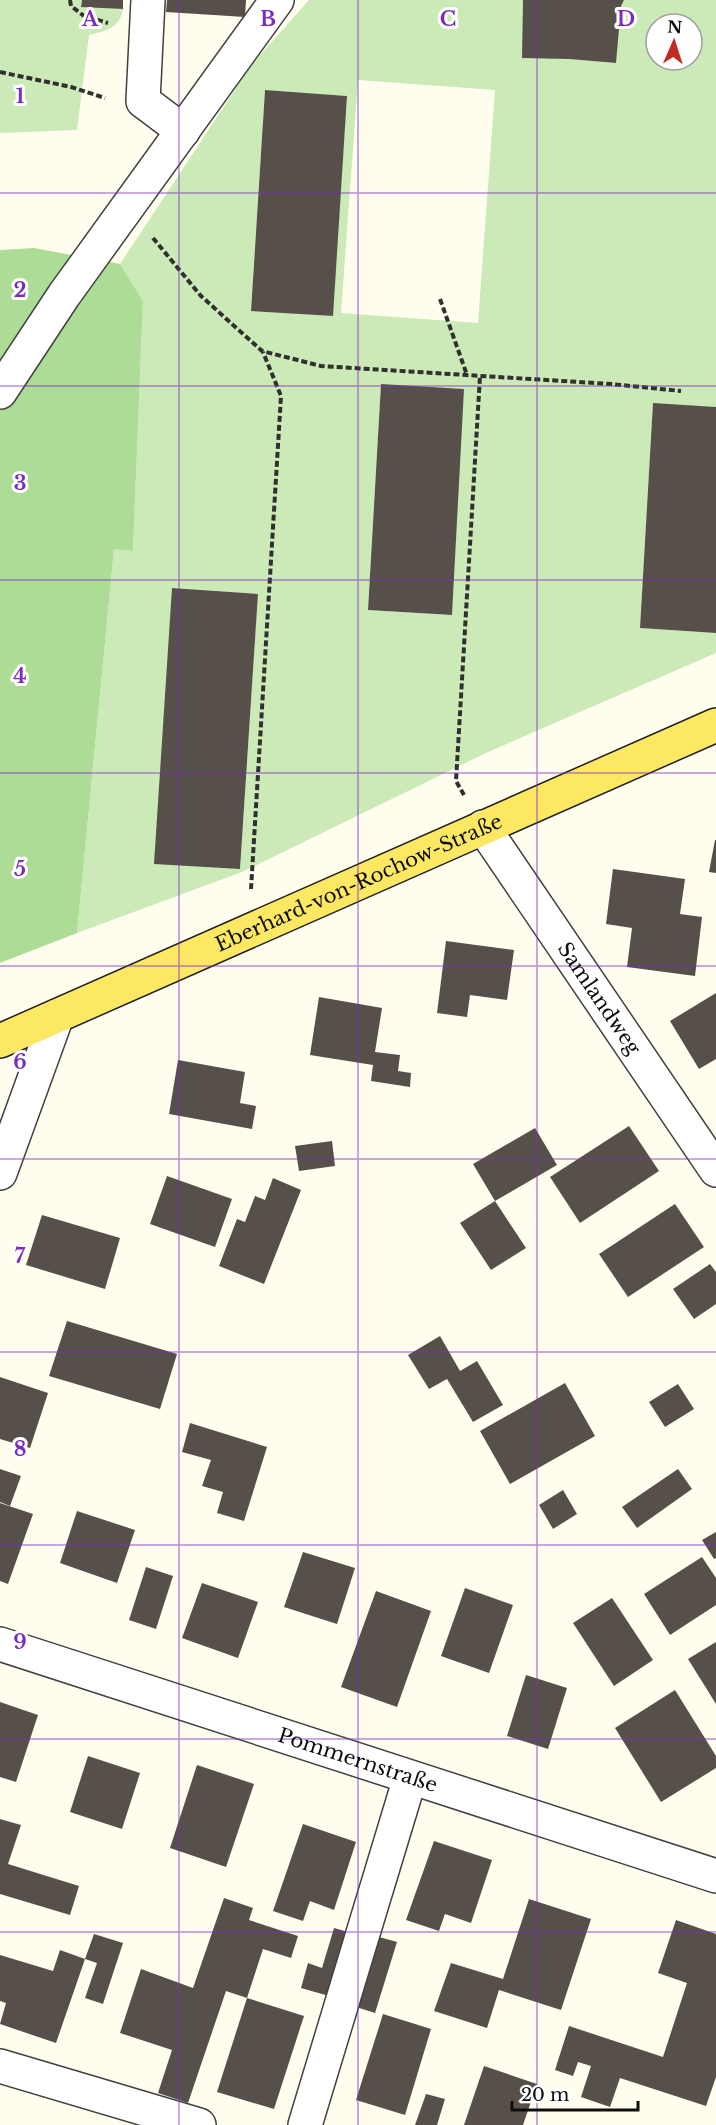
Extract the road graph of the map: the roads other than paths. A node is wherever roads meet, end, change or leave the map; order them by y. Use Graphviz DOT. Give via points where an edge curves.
graph roads {
  1 [pos="148,0"];
  2 [pos="277,0"];
  3 [pos="183,131"];
  4 [pos="0,392"];
  5 [pos="716,725"];
  6 [pos="483,827"];
  7 [pos="57,1016"];
  8 [pos="0,1041"];
  9 [pos="716,1170"];
  10 [pos="0,1173"];
  11 [pos="0,1644"];
  12 [pos="410,1778"];
  13 [pos="716,1876"];
  14 [pos="0,2066"];
  15 [pos="199,2125"];
  16 [pos="305,2125"];
  1 -- 3 [label="street" via="143,101"];
  2 -- 3 [label="street"];
  3 -- 4 [label="street" via="64,295"];
  5 -- 6 [label="main road, Eberhard-von-Rochow-Straße"];
  6 -- 7 [label="main road, Eberhard-von-Rochow-Straße"];
  6 -- 9 [label="street, Samlandweg"];
  7 -- 8 [label="main road, Eberhard-von-Rochow-Straße"];
  7 -- 10 [label="street"];
  11 -- 12 [label="street, Pommernstraße"];
  12 -- 13 [label="street, Pommernstraße"];
  12 -- 16 [label="street"];
  14 -- 15 [label="street"];
}
